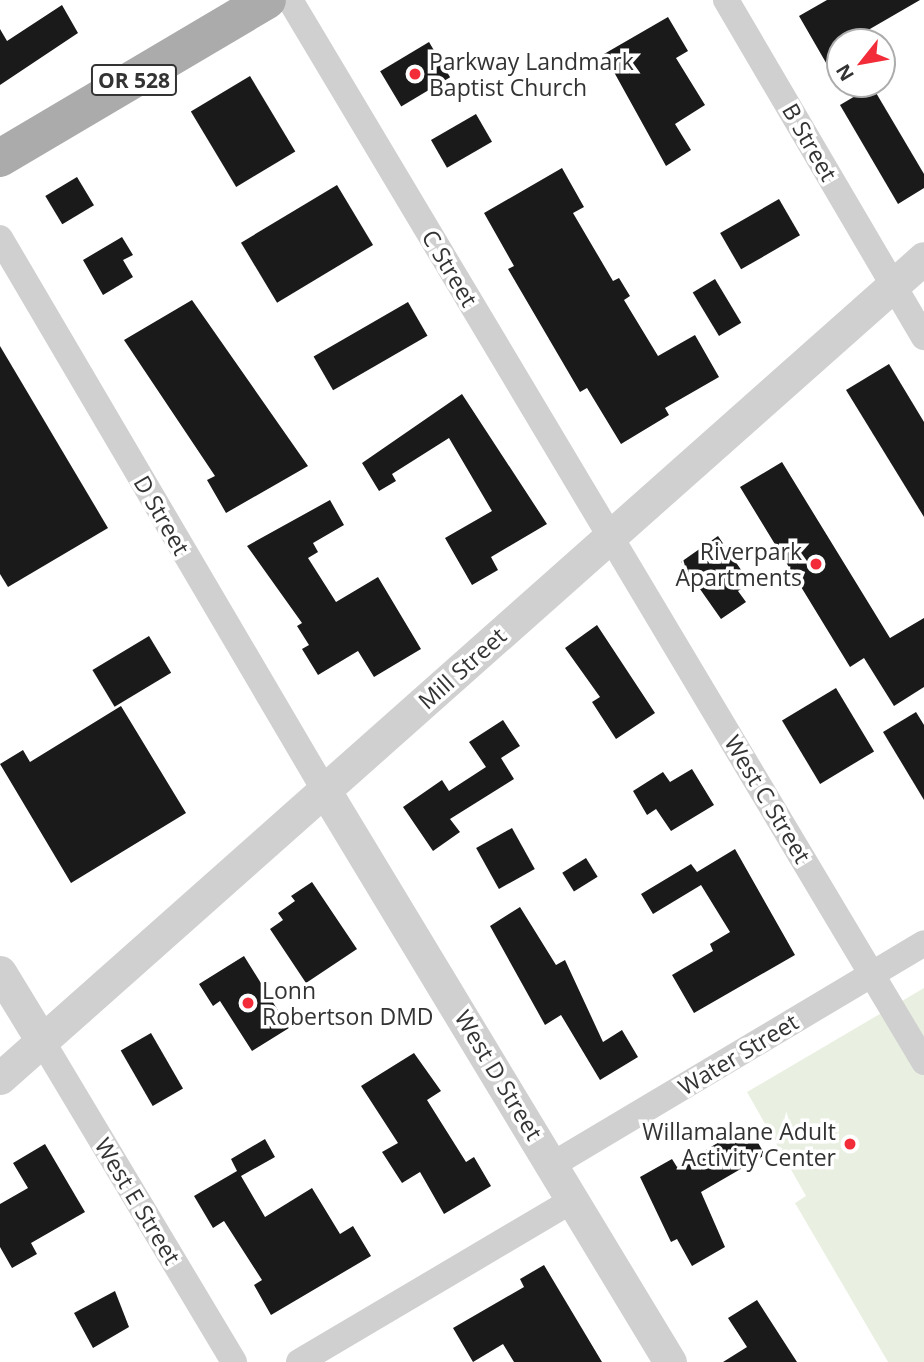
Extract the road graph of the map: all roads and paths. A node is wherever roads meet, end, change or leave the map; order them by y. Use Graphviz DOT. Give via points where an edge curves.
graph roads {
  1 [pos="267,0"];
  2 [pos="290,0"];
  3 [pos="726,0"];
  4 [pos="0,158"];
  5 [pos="0,238"];
  6 [pos="924,258"];
  7 [pos="893,285"];
  8 [pos="924,337"];
  9 [pos="611,537"];
  10 [pos="325,791"];
  11 [pos="924,943"];
  12 [pos="0,972"];
  13 [pos="872,974"];
  14 [pos="41,1041"];
  15 [pos="924,1062"];
  16 [pos="0,1079"];
  17 [pos="552,1165"];
  18 [pos="573,1200"];
  19 [pos="234,1362"];
  20 [pos="299,1362"];
  21 [pos="670,1362"];
  1 -- 4 [label="main road, OR 528"];
  2 -- 9 [label="street, C Street"];
  3 -- 7 [label="street, B Street"];
  5 -- 10 [label="street, D Street"];
  6 -- 7 [label="street, Mill Street"];
  7 -- 8 [label="street, B Street"];
  7 -- 9 [label="street, Mill Street"];
  9 -- 10 [label="street, Mill Street"];
  9 -- 13 [label="street, West C Street"];
  10 -- 14 [label="street, Mill Street"];
  10 -- 17 [label="street, West D Street"];
  11 -- 13 [label="street, Water Street"];
  12 -- 14 [label="street"];
  13 -- 15 [label="street, West C Street"];
  13 -- 17 [label="street, Water Street"];
  14 -- 16 [label="street, Mill Street"];
  14 -- 19 [label="street, West E Street"];
  17 -- 18 [label="street, West D Street"];
  18 -- 20 [label="street"];
  18 -- 21 [label="street, West D Street"];
}
